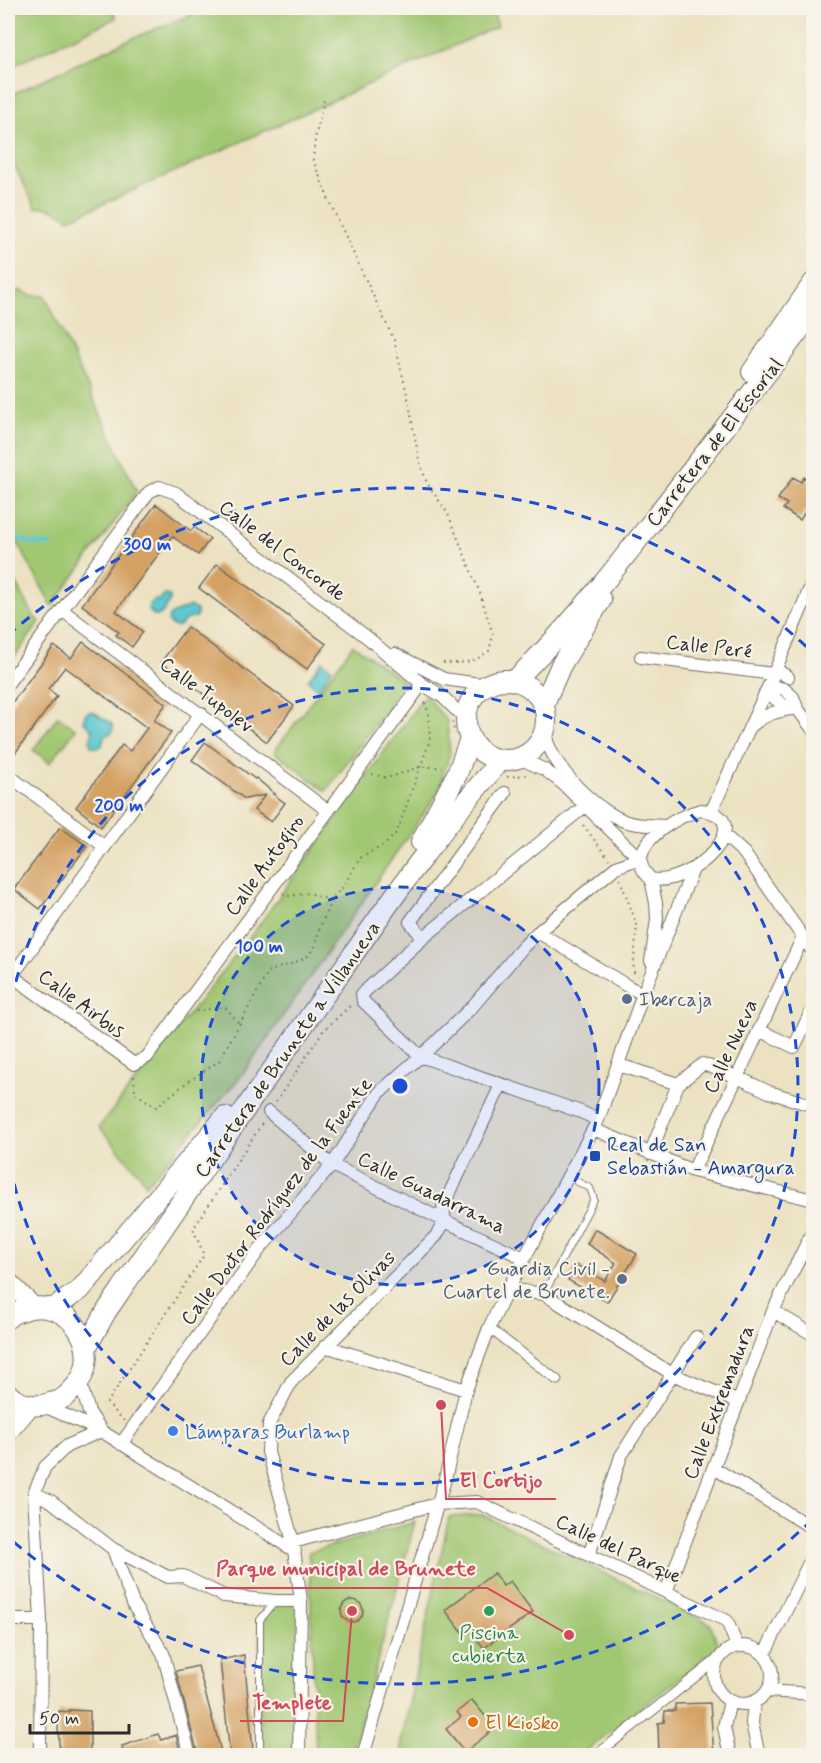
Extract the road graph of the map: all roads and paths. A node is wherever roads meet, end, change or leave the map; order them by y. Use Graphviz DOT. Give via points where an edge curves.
graph roads {
  1 [pos="324,100"];
  2 [pos="813,282"];
  3 [pos="813,309"];
  4 [pos="682,483"];
  5 [pos="635,544"];
  6 [pos="813,579"];
  7 [pos="62,610"];
  8 [pos="368,638"];
  9 [pos="784,648"];
  10 [pos="641,657"];
  11 [pos="434,663"];
  12 [pos="788,677"];
  13 [pos="514,681"];
  14 [pos="8,683"];
  15 [pos="769,683"];
  16 [pos="487,685"];
  17 [pos="420,686"];
  18 [pos="795,702"];
  19 [pos="543,706"];
  20 [pos="201,713"];
  21 [pos="466,717"];
  22 [pos="749,728"];
  23 [pos="813,731"];
  24 [pos="544,734"];
  25 [pos="470,739"];
  26 [pos="420,767"];
  27 [pos="449,767"];
  28 [pos="512,768"];
  29 [pos="358,771"];
  30 [pos="8,775"];
  31 [pos="505,794"];
  32 [pos="580,810"];
  33 [pos="328,811"];
  34 [pos="711,812"];
  35 [pos="666,825"];
  36 [pos="724,835"];
  37 [pos="105,846"];
  38 [pos="641,861"];
  39 [pos="616,867"];
  40 [pos="693,869"];
  41 [pos="651,879"];
  42 [pos="274,885"];
  43 [pos="331,901"];
  44 [pos="538,932"];
  45 [pos="803,936"];
  46 [pos="423,938"];
  47 [pos="813,953"];
  48 [pos="10,975"];
  49 [pos="645,988"];
  50 [pos="362,994"];
  51 [pos="186,1003"];
  52 [pos="813,1006"];
  53 [pos="239,1023"];
  54 [pos="759,1030"];
  55 [pos="420,1056"];
  56 [pos="134,1064"];
  57 [pos="619,1065"];
  58 [pos="737,1077"];
  59 [pos="678,1084"];
  60 [pos="501,1085"];
  61 [pos="813,1106"];
  62 [pos="269,1112"];
  63 [pos="596,1125"];
  64 [pos="650,1154"];
  65 [pos="332,1165"];
  66 [pos="693,1171"];
  67 [pos="568,1176"];
  68 [pos="813,1200"];
  69 [pos="445,1221"];
  70 [pos="813,1229"];
  71 [pos="524,1258"];
  72 [pos="8,1281"];
  73 [pos="508,1289"];
  74 [pos="544,1294"];
  75 [pos="43,1308"];
  76 [pos="773,1311"];
  77 [pos="8,1318"];
  78 [pos="489,1328"];
  79 [pos="813,1335"];
  80 [pos="696,1337"];
  81 [pos="325,1346"];
  82 [pos="86,1347"];
  83 [pos="674,1375"];
  84 [pos="557,1380"];
  85 [pos="80,1382"];
  86 [pos="466,1390"];
  87 [pos="8,1394"];
  88 [pos="737,1401"];
  89 [pos="37,1405"];
  90 [pos="132,1429"];
  91 [pos="8,1431"];
  92 [pos="101,1431"];
  93 [pos="121,1444"];
  94 [pos="714,1468"];
  95 [pos="34,1493"];
  96 [pos="437,1504"];
  97 [pos="813,1529"];
  98 [pos="294,1546"];
  99 [pos="113,1549"];
  100 [pos="813,1553"];
  101 [pos="589,1556"];
  102 [pos="666,1592"];
  103 [pos="276,1601"];
  104 [pos="301,1601"];
  105 [pos="8,1620"];
  106 [pos="41,1620"];
  107 [pos="737,1646"];
  108 [pos="764,1654"];
  109 [pos="719,1658"];
  110 [pos="767,1691"];
  111 [pos="813,1694"];
  112 [pos="730,1701"];
  113 [pos="754,1702"];
  114 [pos="40,1755"];
  115 [pos="190,1755"];
  116 [pos="260,1755"];
  117 [pos="299,1755"];
  118 [pos="363,1755"];
  119 [pos="595,1755"];
  120 [pos="730,1755"];
  121 [pos="759,1755"];
  1 -- 11 [label="path" via="313,160 394,340 419,460 427,483 448,514 493,635 489,651 478,660"];
  2 -- 4 [label="highway" via="723,414"];
  3 -- 4 [label="highway, Carretera de El Escorial"];
  4 -- 5 [label="highway, Carretera de El Escorial"];
  5 -- 13 [label="highway, Carretera de El Escorial" via="547,649"];
  5 -- 19 [label="highway, Carretera de El Escorial" via="561,665"];
  6 -- 9 [label="street"];
  7 -- 8 [label="street, Calle del Concorde" via="149,492 159,487 176,493"];
  7 -- 14 [label="street"];
  7 -- 20 [label="street, Calle Tupolev"];
  8 -- 16 [label="street, Calle del Concorde" via="444,679"];
  8 -- 17 [label="street, Calle del Concorde"];
  9 -- 12 [label="street"];
  9 -- 15 [label="street"];
  10 -- 15 [label="street, Calle Peré"];
  12 -- 15 [label="street, Calle Peré" via="780,672"];
  12 -- 18 [label="street"];
  13 -- 16 [label="highway"];
  13 -- 19 [label="highway" via="536,694"];
  15 -- 18 [label="street" via="784,689"];
  15 -- 22 [label="street"];
  16 -- 21 [label="highway" via="476,693"];
  17 -- 21 [label="street, Calle del Concorde" via="442,696"];
  17 -- 26 [label="path" via="429,713 430,740"];
  17 -- 29 [label="street, Calle Autogiro"];
  18 -- 22 [label="street" via="763,716"];
  18 -- 23 [label="street"];
  19 -- 24 [label="highway"];
  20 -- 33 [label="street, Calle Tupolev"];
  20 -- 37 [label="street"];
  21 -- 25 [label="highway"];
  22 -- 34 [label="street"];
  24 -- 28 [label="highway" via="538,745"];
  24 -- 35 [label="street" via="558,763 598,806 625,821"];
  25 -- 28 [label="highway" via="489,757"];
  25 -- 75 [label="highway, Carretera de Brunete a Villanueva" via="457,774 424,837 272,1057 80,1290"];
  26 -- 27 [label="path"];
  26 -- 29 [label="path" via="387,778"];
  26 -- 43 [label="path" via="397,832 386,844 360,858"];
  28 -- 32 [label="street" via="545,770 562,783"];
  28 -- 82 [label="highway, Carretera de Brunete a Villanueva" via="451,819 398,890 250,1101"];
  29 -- 33 [label="street, Calle Autogiro"];
  30 -- 37 [label="street"];
  31 -- 46 [label="street" via="410,922"];
  32 -- 38 [label="street"];
  32 -- 39 [label="path"];
  32 -- 46 [label="street"];
  33 -- 42 [label="street, Calle Autogiro"];
  34 -- 35 [label="street" via="692,812"];
  34 -- 36 [label="street" via="720,816"];
  35 -- 38 [label="street" via="651,840"];
  36 -- 40 [label="street" via="717,848"];
  36 -- 45 [label="street" via="744,853"];
  37 -- 48 [label="street"];
  38 -- 39 [label="street, Calle Doctor Rodríguez de la Fuente"];
  38 -- 41 [label="street"];
  39 -- 44 [label="street, Calle Doctor Rodríguez de la Fuente"];
  39 -- 49 [label="path" via="637,925 633,971"];
  40 -- 41 [label="street" via="664,880"];
  40 -- 49 [label="street"];
  41 -- 49 [label="street" via="657,919"];
  42 -- 43 [label="path" via="288,896 310,893"];
  42 -- 51 [label="street, Calle Autogiro"];
  43 -- 53 [label="path" via="308,956 269,971"];
  44 -- 49 [label="street" via="629,987"];
  44 -- 55 [label="street, Calle Doctor Rodríguez de la Fuente" via="472,1007"];
  45 -- 47 [label="street"];
  45 -- 54 [label="street, Calle Nueva"];
  46 -- 50 [label="street"];
  48 -- 56 [label="street, Calle Airbus"];
  49 -- 57 [label="street"];
  50 -- 55 [label="street" via="363,1001"];
  50 -- 62 [label="path" via="323,1031"];
  51 -- 53 [label="path" via="197,1011 225,1006"];
  51 -- 56 [label="street, Calle Autogiro" via="147,1057"];
  52 -- 54 [label="street" via="794,1047"];
  53 -- 56 [label="path" via="219,1061 156,1107 135,1093"];
  54 -- 58 [label="street, Calle Nueva"];
  55 -- 60 [label="street"];
  55 -- 65 [label="street, Calle Doctor Rodríguez de la Fuente" via="379,1093"];
  57 -- 59 [label="street"];
  57 -- 63 [label="street"];
  58 -- 59 [label="street" via="703,1064"];
  58 -- 61 [label="street"];
  58 -- 66 [label="street, Calle Nueva"];
  59 -- 64 [label="street"];
  60 -- 63 [label="street" via="581,1112"];
  60 -- 69 [label="street, Calle de las Olivas" via="443,1207"];
  62 -- 65 [label="street, Calle Guadarrama"];
  62 -- 90 [label="path" via="193,1229 204,1255 107,1403"];
  63 -- 64 [label="street"];
  63 -- 67 [label="street"];
  64 -- 66 [label="street"];
  65 -- 69 [label="street, Calle Guadarrama"];
  65 -- 90 [label="street, Calle Doctor Rodríguez de la Fuente" via="259,1250"];
  66 -- 68 [label="street"];
  67 -- 71 [label="street"];
  67 -- 74 [label="lane" via="590,1188 594,1199"];
  69 -- 71 [label="street, Calle Guadarrama"];
  69 -- 81 [label="street, Calle de las Olivas" via="436,1236"];
  70 -- 76 [label="street, Calle Extremadura"];
  71 -- 73 [label="street"];
  72 -- 75 [label="main road"];
  73 -- 74 [label="street"];
  73 -- 78 [label="street"];
  74 -- 83 [label="street"];
  75 -- 77 [label="highway, Carretera de Brunete a Villanueva" via="10,1314"];
  75 -- 82 [label="highway" via="68,1317 80,1330"];
  76 -- 79 [label="street"];
  76 -- 88 [label="street, Calle Extremadura"];
  78 -- 84 [label="street"];
  78 -- 86 [label="street"];
  80 -- 83 [label="street"];
  81 -- 86 [label="street"];
  81 -- 98 [label="street, Calle de las Olivas" via="291,1382 269,1424 268,1452"];
  82 -- 85 [label="highway" via="86,1365"];
  83 -- 88 [label="street"];
  83 -- 101 [label="street" via="621,1456"];
  85 -- 89 [label="highway" via="64,1398"];
  85 -- 92 [label="street" via="89,1412"];
  86 -- 96 [label="street"];
  87 -- 89 [label="highway"];
  88 -- 94 [label="street, Calle Extremadura"];
  89 -- 91 [label="highway"];
  89 -- 92 [label="street"];
  90 -- 93 [label="street, Calle Doctor Rodríguez de la Fuente"];
  92 -- 93 [label="street"];
  92 -- 95 [label="street" via="67,1446 45,1467"];
  93 -- 98 [label="street"];
  94 -- 97 [label="street"];
  94 -- 102 [label="street, Calle Extremadura"];
  95 -- 99 [label="street" via="51,1501"];
  95 -- 106 [label="street"];
  96 -- 98 [label="street, Calle del Parque"];
  96 -- 101 [label="street, Calle del Parque" via="477,1502"];
  96 -- 118 [label="street"];
  98 -- 104 [label="street, Calle de las Olivas"];
  99 -- 103 [label="street" via="168,1576 183,1576 224,1596"];
  99 -- 115 [label="street" via="134,1606 163,1653"];
  100 -- 108 [label="street"];
  101 -- 102 [label="street, Calle del Parque"];
  102 -- 107 [label="street, Calle del Parque" via="727,1621"];
  103 -- 104 [label="street"];
  103 -- 116 [label="lane" via="260,1620"];
  104 -- 117 [label="street, Calle de las Olivas"];
  105 -- 106 [label="street"];
  106 -- 114 [label="street"];
  107 -- 108 [label="street" via="751,1647"];
  107 -- 109 [label="street"];
  108 -- 110 [label="street" via="771,1666 772,1679"];
  109 -- 112 [label="street" via="714,1669 715,1682"];
  109 -- 119 [label="street"];
  110 -- 111 [label="street"];
  110 -- 113 [label="street"];
  112 -- 113 [label="street"];
  112 -- 120 [label="street" via="724,1727"];
  113 -- 121 [label="street" via="752,1723"];
}
